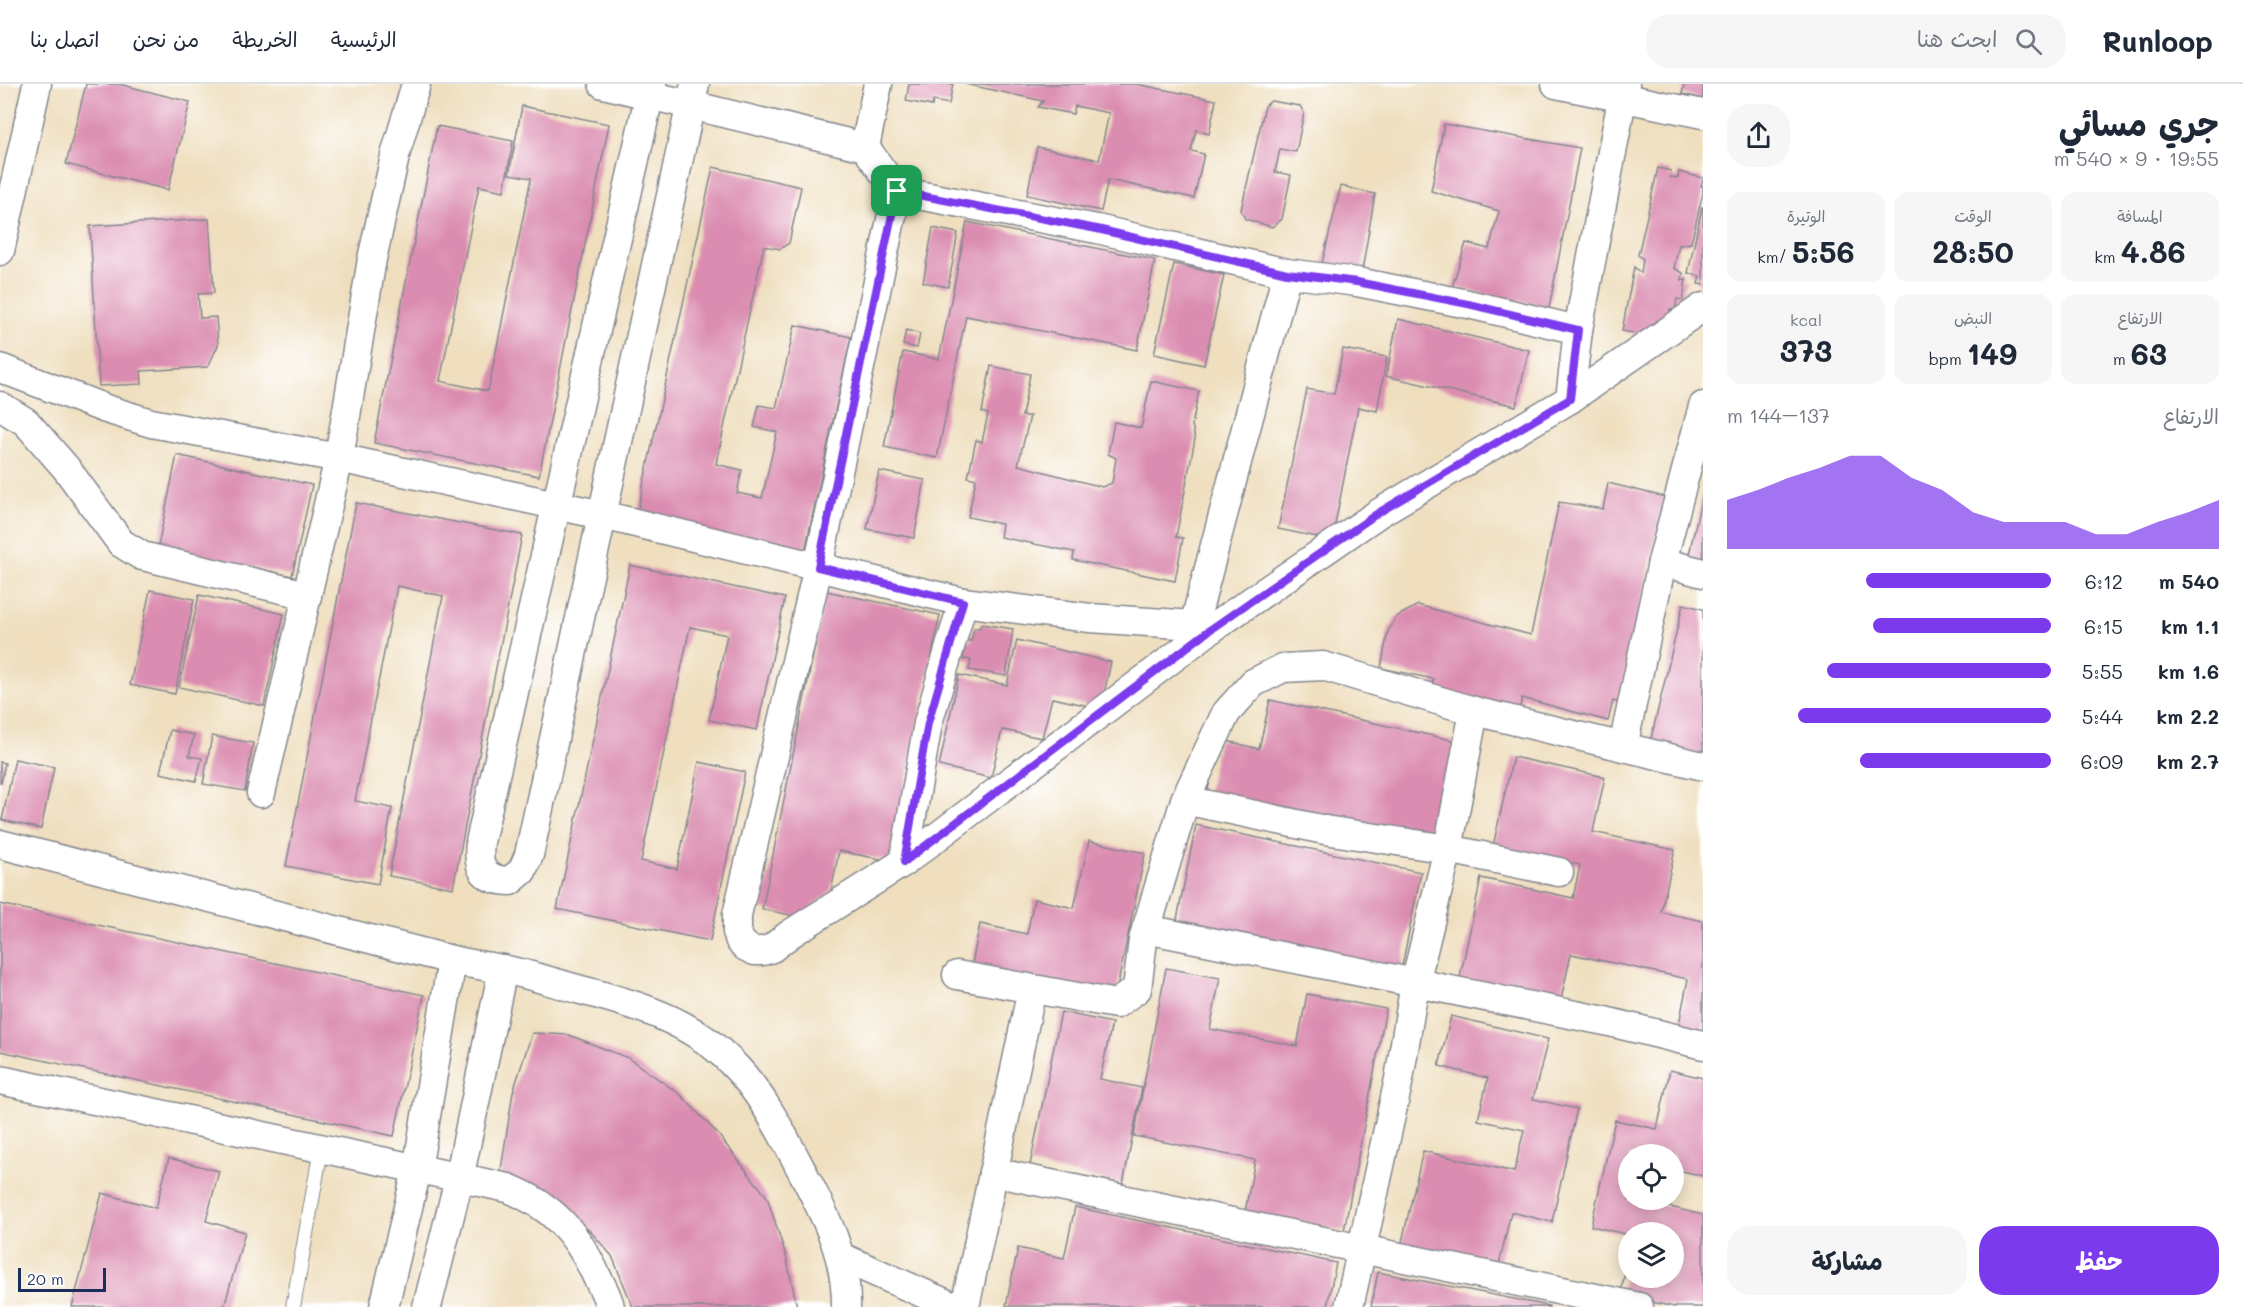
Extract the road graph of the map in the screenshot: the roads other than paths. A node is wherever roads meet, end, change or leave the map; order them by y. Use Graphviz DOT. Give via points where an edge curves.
graph roads {
  1 [pos="37,84"];
  2 [pos="416,84"];
  3 [pos="603,84"];
  4 [pos="878,84"];
  5 [pos="1556,84"];
  6 [pos="651,89"];
  7 [pos="1624,90"];
  8 [pos="693,94"];
  9 [pos="1703,114"];
  10 [pos="865,147"];
  11 [pos="10,153"];
  12 [pos="897,191"];
  13 [pos="0,251"];
  14 [pos="1287,273"];
  15 [pos="1703,307"];
  16 [pos="1578,330"];
  17 [pos="0,368"];
  18 [pos="1570,399"];
  19 [pos="0,406"];
  20 [pos="1703,406"];
  21 [pos="339,458"];
  22 [pos="557,506"];
  23 [pos="602,515"];
  24 [pos="1662,562"];
  25 [pos="818,567"];
  26 [pos="1703,573"];
  27 [pos="307,596"];
  28 [pos="963,602"];
  29 [pos="1203,627"];
  30 [pos="1474,711"];
  31 [pos="1623,747"];
  32 [pos="1703,766"];
  33 [pos="261,793"];
  34 [pos="1185,800"];
  35 [pos="0,844"];
  36 [pos="1448,849"];
  37 [pos="904,862"];
  38 [pos="1559,872"];
  39 [pos="1146,929"];
  40 [pos="452,960"];
  41 [pos="503,969"];
  42 [pos="957,975"];
  43 [pos="1416,983"];
  44 [pos="1032,989"];
  45 [pos="1703,1045"];
  46 [pos="0,1080"];
  47 [pos="321,1149"];
  48 [pos="417,1170"];
  49 [pos="993,1172"];
  50 [pos="459,1179"];
  51 [pos="1363,1250"];
  52 [pos="841,1257"];
  53 [pos="1576,1300"];
  54 [pos="293,1307"];
  55 [pos="384,1307"];
  56 [pos="427,1307"];
  57 [pos="610,1307"];
  58 [pos="846,1307"];
  59 [pos="954,1307"];
  60 [pos="965,1307"];
  61 [pos="1349,1307"];
  62 [pos="1639,1307"];
  1 -- 11 [label="street"];
  2 -- 21 [label="street" via="372,259"];
  3 -- 6 [label="street"];
  4 -- 10 [label="street"];
  5 -- 7 [label="street"];
  6 -- 8 [label="street"];
  6 -- 22 [label="street"];
  7 -- 9 [label="street"];
  7 -- 16 [label="street"];
  8 -- 10 [label="street"];
  8 -- 23 [label="street"];
  10 -- 12 [label="street"];
  11 -- 13 [label="street"];
  12 -- 14 [label="street" via="1097,229"];
  12 -- 25 [label="street"];
  14 -- 16 [label="street" via="1357,282"];
  14 -- 29 [label="street"];
  15 -- 18 [label="street"];
  16 -- 18 [label="street"];
  17 -- 21 [label="street" via="151,423"];
  18 -- 29 [label="street" via="1378,513"];
  19 -- 27 [label="street" via="26,422 122,543 142,556"];
  20 -- 24 [label="street"];
  21 -- 22 [label="street"];
  21 -- 27 [label="street"];
  22 -- 23 [label="street"];
  22 -- 23 [label="street" via="480,842 478,857 483,871 495,880 510,881 522,871 529,855"];
  23 -- 25 [label="street"];
  24 -- 26 [label="street"];
  24 -- 31 [label="street"];
  25 -- 28 [label="street"];
  25 -- 37 [label="street" via="736,915 740,941 754,951 772,948"];
  27 -- 33 [label="street"];
  28 -- 29 [label="street"];
  28 -- 37 [label="street" via="928,723"];
  29 -- 37 [label="street"];
  30 -- 31 [label="street"];
  30 -- 34 [label="street" via="1323,666 1283,668 1252,683 1226,713"];
  30 -- 36 [label="street"];
  31 -- 32 [label="street"];
  34 -- 36 [label="street" via="1325,830"];
  34 -- 39 [label="street"];
  35 -- 40 [label="street"];
  36 -- 38 [label="street"];
  36 -- 43 [label="street"];
  39 -- 43 [label="street"];
  39 -- 44 [label="street" via="1137,988 1116,1004"];
  40 -- 41 [label="street"];
  40 -- 48 [label="street"];
  41 -- 50 [label="street"];
  41 -- 52 [label="street" via="662,1015 694,1033 730,1061 763,1101 796,1158 828,1220"];
  42 -- 44 [label="street"];
  43 -- 45 [label="street"];
  43 -- 51 [label="street"];
  44 -- 49 [label="street"];
  46 -- 47 [label="street"];
  47 -- 48 [label="street"];
  47 -- 54 [label="lane"];
  48 -- 50 [label="street"];
  48 -- 55 [label="street"];
  49 -- 51 [label="street"];
  49 -- 60 [label="street"];
  50 -- 56 [label="street"];
  50 -- 57 [label="street" via="508,1188 554,1213 573,1234 594,1269"];
  51 -- 53 [label="street"];
  51 -- 61 [label="street"];
  52 -- 58 [label="street"];
  52 -- 59 [label="street"];
  53 -- 62 [label="street"];
}
